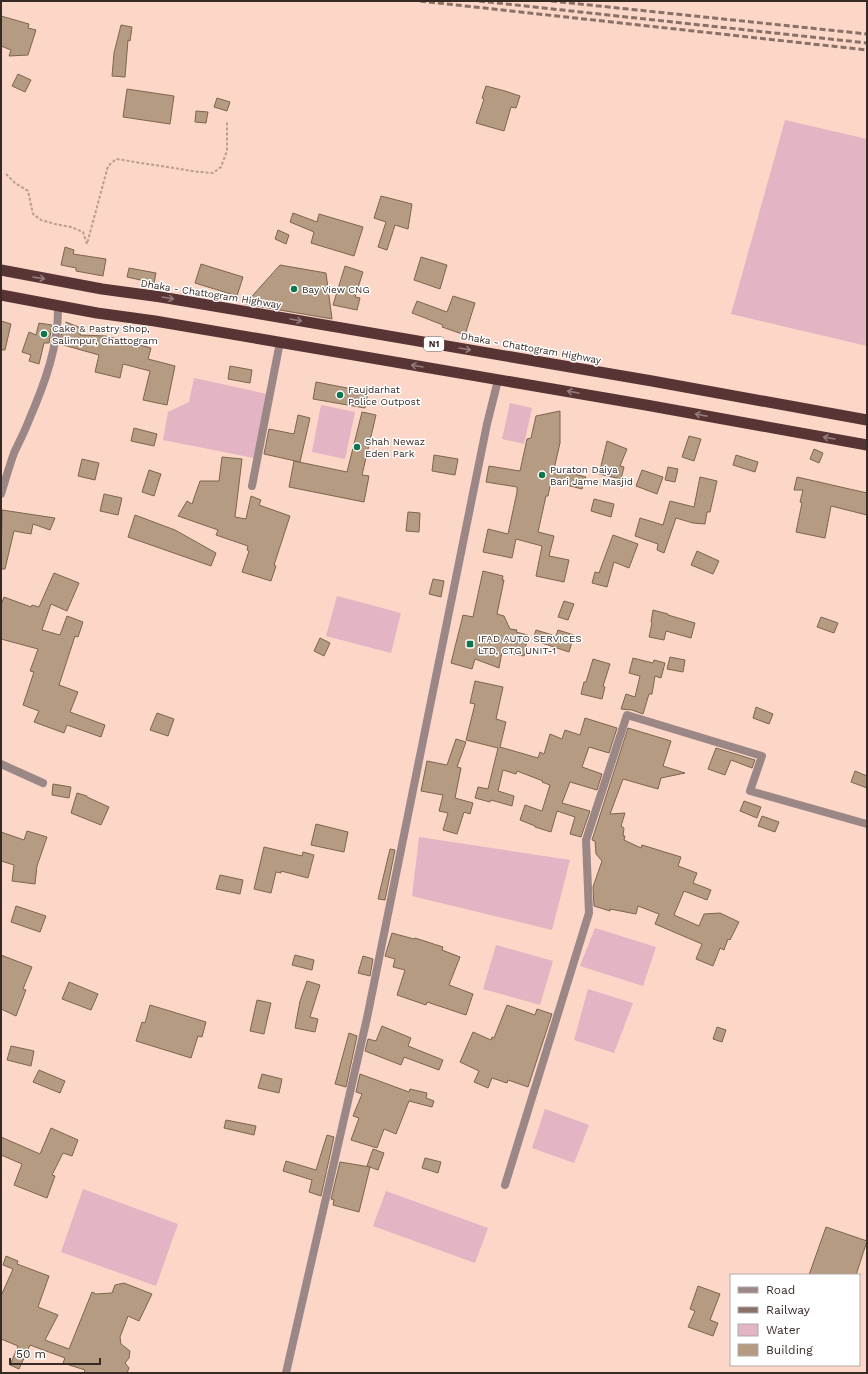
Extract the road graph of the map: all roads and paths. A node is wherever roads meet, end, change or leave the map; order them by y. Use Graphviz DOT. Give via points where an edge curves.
graph roads {
  1 [pos="227,122"];
  2 [pos="6,174"];
  3 [pos="1,270"];
  4 [pos="1,296"];
  5 [pos="58,305"];
  6 [pos="280,342"];
  7 [pos="498,380"];
  8 [pos="867,420"];
  9 [pos="867,445"];
  10 [pos="252,486"];
  11 [pos="1,494"];
  12 [pos="1,764"];
  13 [pos="43,783"];
  14 [pos="867,824"];
  15 [pos="505,1185"];
  16 [pos="286,1373"];
  1 -- 2 [label="path" via="227,151 221,167 213,174 116,159 108,166 88,244 83,232 41,220 33,214 28,191"];
  3 -- 8 [label="highway, Dhaka - Chattogram Highway / N1, one-way" via="644,379"];
  4 -- 5 [label="highway"];
  5 -- 6 [label="highway"];
  5 -- 11 [label="street" via="56,340 46,375 14,453"];
  7 -- 6 [label="highway, one-way"];
  6 -- 10 [label="street"];
  9 -- 7 [label="highway, one-way"];
  7 -- 16 [label="street" via="367,1018"];
  12 -- 13 [label="street"];
  14 -- 15 [label="street" via="750,791 762,756 627,715 586,840 589,913"];
}
